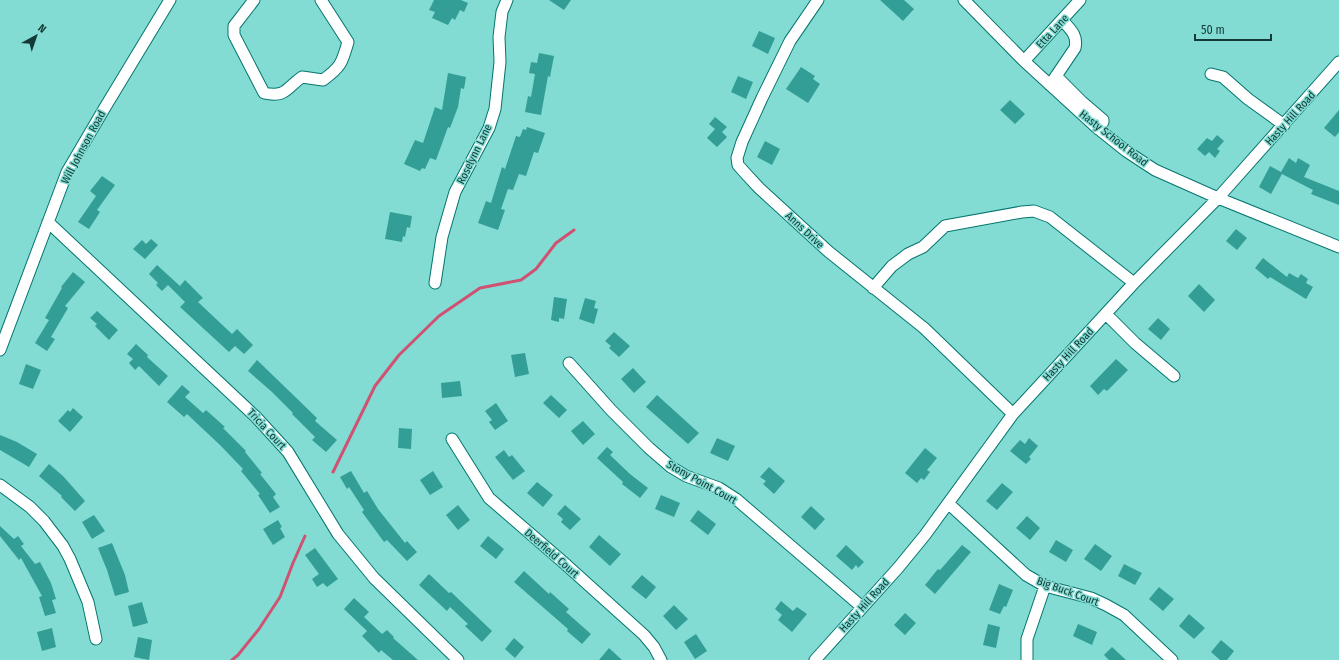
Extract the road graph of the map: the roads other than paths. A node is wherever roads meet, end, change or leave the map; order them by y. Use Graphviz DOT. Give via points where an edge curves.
graph roads {
  1 [pos="170,0"];
  2 [pos="254,0"];
  3 [pos="321,0"];
  4 [pos="507,0"];
  5 [pos="818,0"];
  6 [pos="1080,0"];
  7 [pos="969,2"];
  8 [pos="1062,20"];
  9 [pos="1024,61"];
  10 [pos="1339,62"];
  11 [pos="1211,74"];
  12 [pos="1053,80"];
  13 [pos="1284,125"];
  14 [pos="1218,198"];
  15 [pos="48,222"];
  16 [pos="1339,247"];
  17 [pos="435,283"];
  18 [pos="1134,283"];
  19 [pos="873,288"];
  20 [pos="1106,314"];
  21 [pos="4,328"];
  22 [pos="0,350"];
  23 [pos="569,363"];
  24 [pos="1174,376"];
  25 [pos="1013,414"];
  26 [pos="452,439"];
  27 [pos="0,485"];
  28 [pos="949,504"];
  29 [pos="1045,586"];
  30 [pos="862,607"];
  31 [pos="96,639"];
  32 [pos="458,660"];
  33 [pos="661,660"];
  34 [pos="815,660"];
  35 [pos="1027,660"];
  36 [pos="1172,660"];
  1 -- 15 [label="street, Will Johnson Road" via="68,172"];
  2 -- 3 [label="street" via="234,26 234,35 264,93 274,95 288,90 302,77 322,80 336,70 344,58 348,42"];
  4 -- 17 [label="street, Roselynn Lane" via="502,12 498,37 500,62 495,109 489,128 455,192 442,237"];
  5 -- 19 [label="street, Anns Drive" via="790,41 762,98 742,142 737,158 738,165 759,188 829,252"];
  6 -- 8 [label="street, Etta Lane"];
  7 -- 9 [label="street, Hasty School Road"];
  8 -- 9 [label="street, Etta Lane"];
  8 -- 12 [label="street" via="1075,34 1076,42 1075,48"];
  9 -- 12 [label="street, Hasty School Road"];
  10 -- 13 [label="street, Hasty Hill Road"];
  11 -- 13 [label="street" via="1224,77 1248,99"];
  12 -- 14 [label="street, Hasty School Road" via="1098,129 1126,151 1155,170"];
  13 -- 14 [label="street, Hasty Hill Road"];
  14 -- 16 [label="street, Hasty School Road"];
  14 -- 18 [label="street, Hasty Hill Road"];
  15 -- 21 [label="street, Will Johnson Road"];
  15 -- 32 [label="street, Tricia Court" via="256,416 288,452 338,534 374,578"];
  18 -- 19 [label="street" via="1050,217 1034,211 945,226 923,247 892,266"];
  18 -- 20 [label="street, Hasty Hill Road"];
  19 -- 25 [label="street, Anns Drive" via="924,328"];
  20 -- 24 [label="street"];
  20 -- 25 [label="street, Hasty Hill Road"];
  21 -- 22 [label="street, Will Johnson Road"];
  23 -- 30 [label="street, Stony Point Court" via="611,410 671,467 686,476 719,488 736,499"];
  25 -- 28 [label="street, Hasty Hill Road"];
  26 -- 33 [label="street, Deerfield Court" via="489,498 644,635"];
  27 -- 31 [label="street" via="30,507 63,546 88,602"];
  28 -- 29 [label="street, Big Buck Court" via="1026,575"];
  28 -- 30 [label="street, Hasty Hill Road" via="903,562"];
  29 -- 35 [label="street" via="1027,639"];
  29 -- 36 [label="street, Big Buck Court" via="1091,598 1124,615"];
  30 -- 34 [label="street, Hasty Hill Road"];
}
